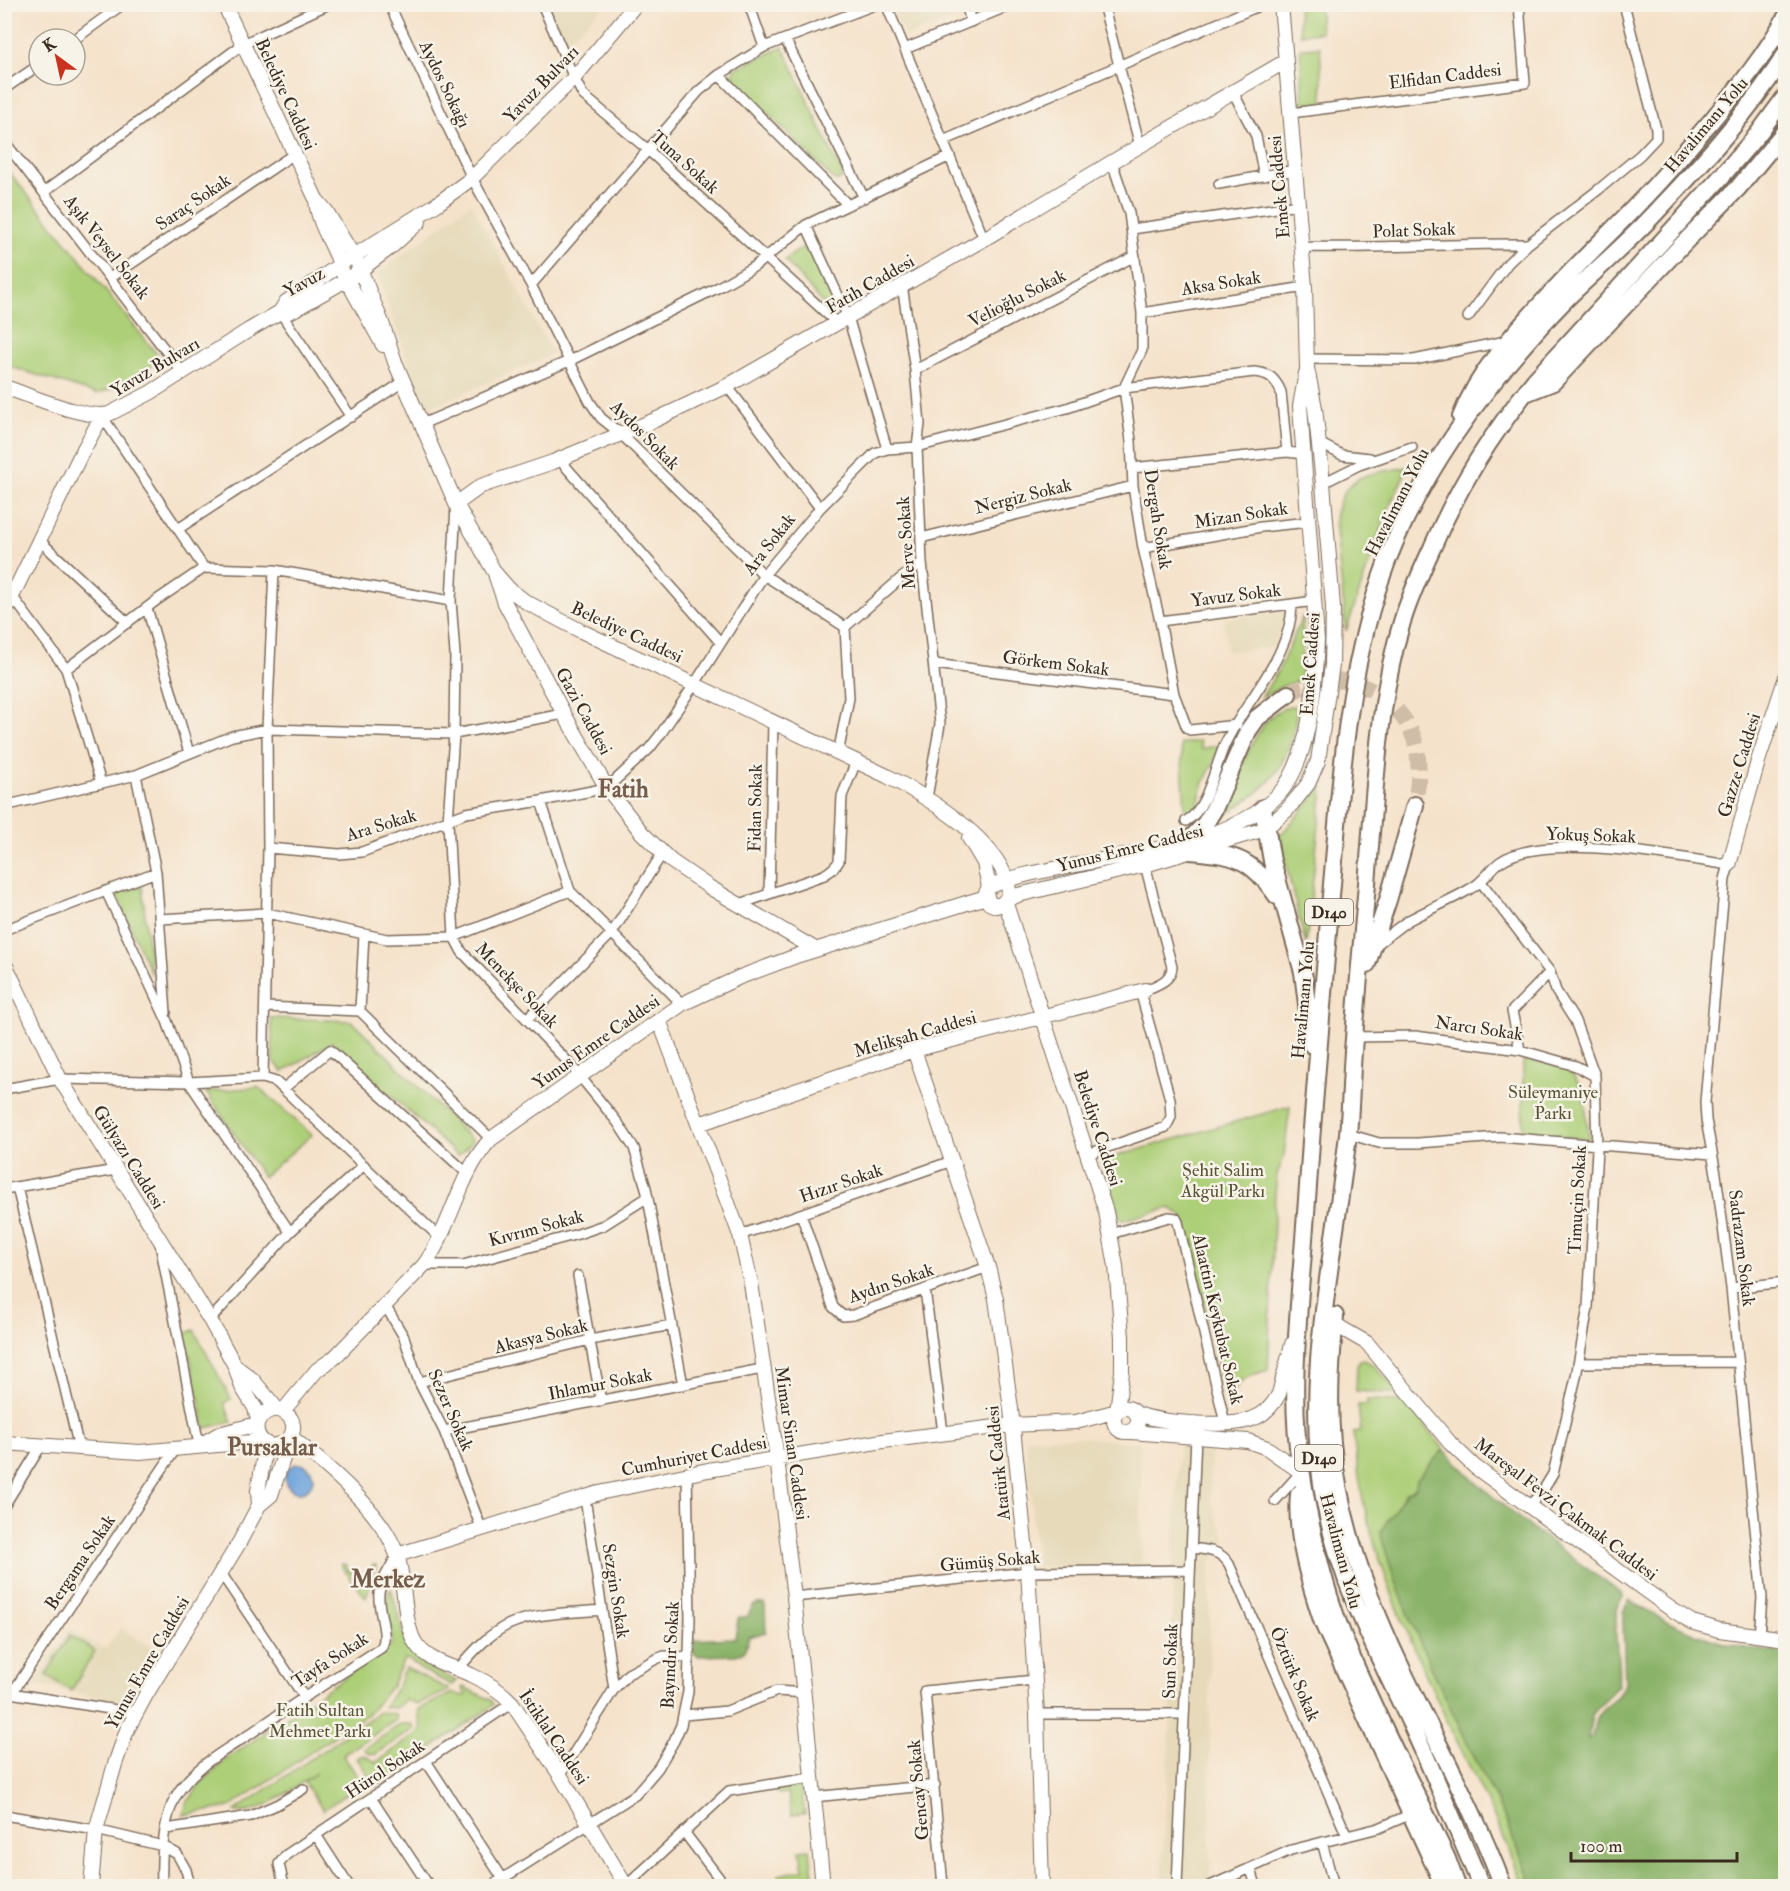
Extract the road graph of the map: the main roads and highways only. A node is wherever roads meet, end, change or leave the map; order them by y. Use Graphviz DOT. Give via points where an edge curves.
graph roads {
  1 [pos="1785,17"];
  2 [pos="1785,54"];
  3 [pos="1785,96"];
  4 [pos="1785,130"];
  5 [pos="1524,393"];
  6 [pos="1453,437"];
  7 [pos="1288,694"];
  8 [pos="1415,804"];
  9 [pos="1263,808"];
  10 [pos="1285,906"];
  11 [pos="1357,999"];
  12 [pos="1317,1065"];
  13 [pos="1338,1203"];
  14 [pos="1301,1472"];
  15 [pos="1444,1887"];
  16 [pos="1457,1887"];
  17 [pos="1481,1887"];
  18 [pos="1503,1887"];
  1 -- 6 [label="highway" via="1751,73 1649,193 1508,340 1469,396"];
  2 -- 6 [label="highway, Havalimanı Yolu / D140" via="1766,84 1703,162 1565,300"];
  3 -- 5 [label="highway, D140" via="1721,177"];
  4 -- 5 [label="highway" via="1738,188 1553,382"];
  5 -- 11 [label="highway, D140" via="1458,493 1420,574 1397,639 1381,724"];
  6 -- 12 [label="highway, Havalimanı Yolu / D140" via="1389,556 1372,605 1357,670 1337,821"];
  7 -- 10 [label="highway" via="1257,717 1215,809 1188,847 1248,863"];
  8 -- 11 [label="highway"];
  9 -- 10 [label="highway"];
  10 -- 12 [label="highway" via="1303,972"];
  11 -- 13 [label="highway, D140" via="1348,1134"];
  12 -- 14 [label="highway, Havalimanı Yolu / D140" via="1295,1396"];
  13 -- 17 [label="highway, D140" via="1318,1373 1317,1431 1325,1503 1345,1576 1370,1639"];
  13 -- 18 [label="highway" via="1329,1377 1332,1443 1341,1502 1384,1632"];
  14 -- 15 [label="highway" via="1299,1530 1318,1609"];
  14 -- 16 [label="highway, Havalimanı Yolu / D140" via="1327,1587 1348,1649"];
}
